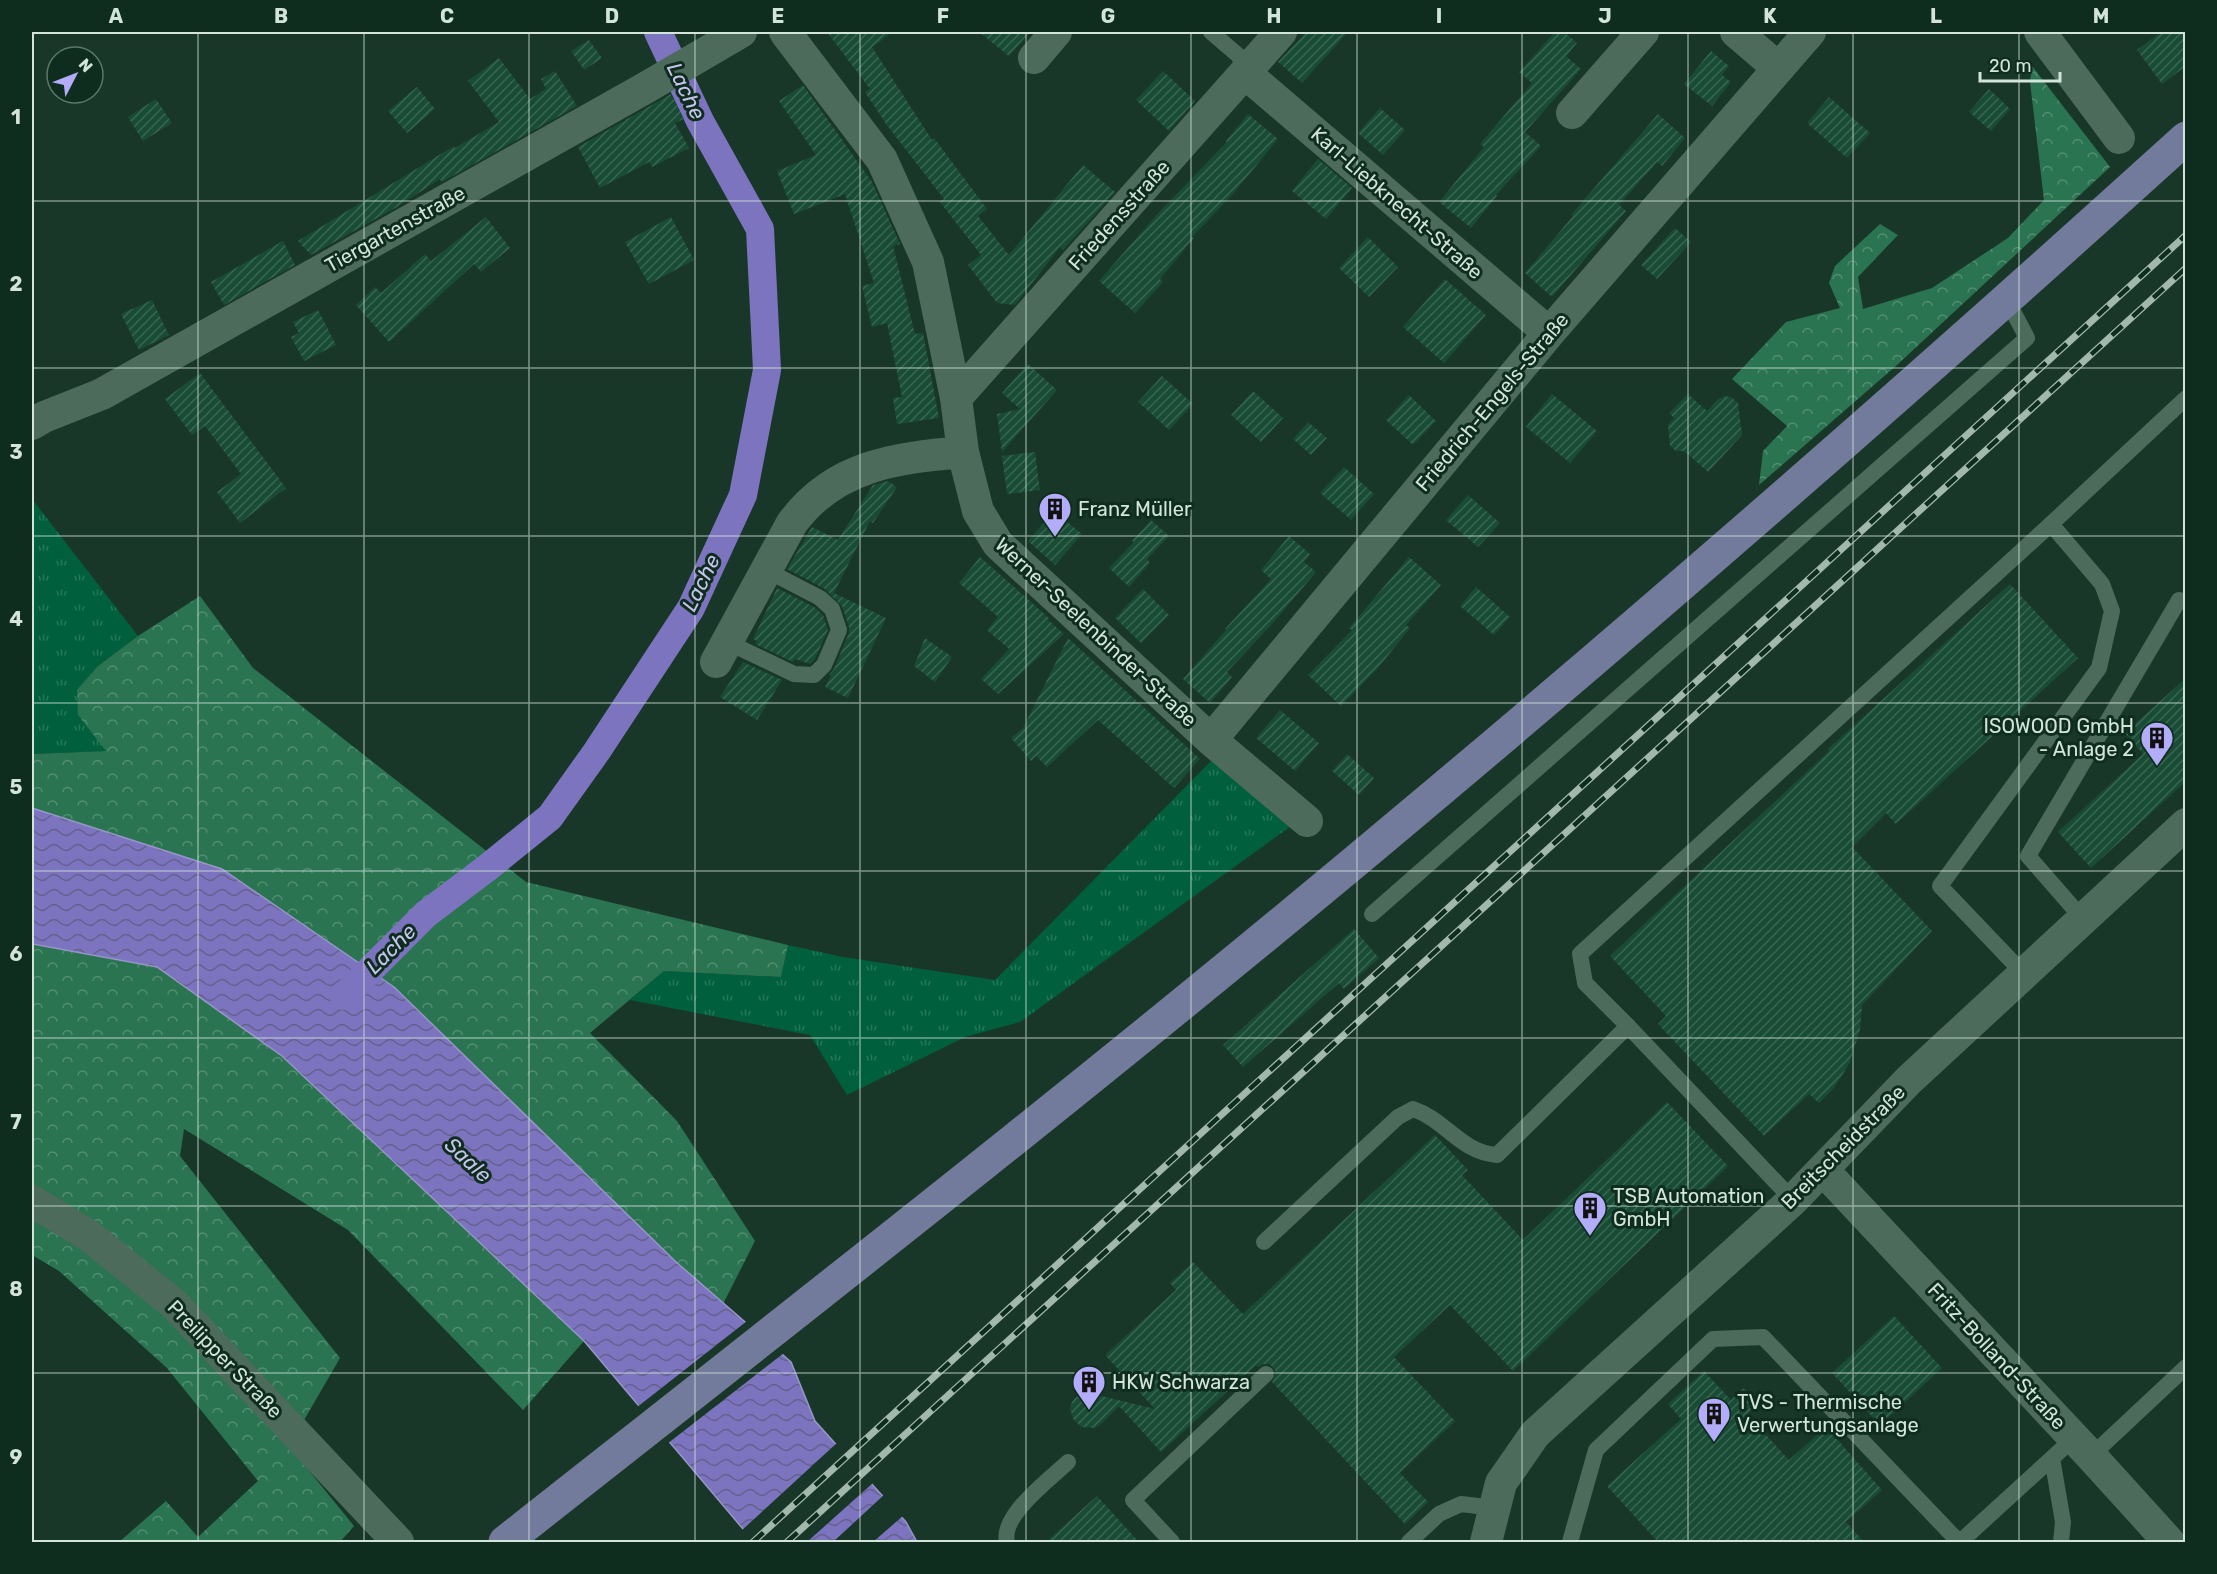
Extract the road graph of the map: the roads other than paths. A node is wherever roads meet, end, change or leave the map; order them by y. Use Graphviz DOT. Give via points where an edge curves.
graph roads {
  1 [pos="741,32"];
  2 [pos="785,32"];
  3 [pos="1056,32"];
  4 [pos="1211,32"];
  5 [pos="1281,32"];
  6 [pos="1643,32"];
  7 [pos="1736,32"];
  8 [pos="1810,32"];
  9 [pos="2040,32"];
  10 [pos="1034,58"];
  11 [pos="1778,67"];
  12 [pos="1245,73"];
  13 [pos="1572,113"];
  14 [pos="2119,138"];
  15 [pos="2186,138"];
  16 [pos="2007,300"];
  17 [pos="1549,333"];
  18 [pos="956,398"];
  19 [pos="2186,398"];
  20 [pos="36,414"];
  21 [pos="963,453"];
  22 [pos="2051,524"];
  23 [pos="766,570"];
  24 [pos="2179,600"];
  25 [pos="721,652"];
  26 [pos="1211,740"];
  27 [pos="1307,821"];
  28 [pos="2186,824"];
  29 [pos="1372,914"];
  30 [pos="2083,919"];
  31 [pos="2024,974"];
  32 [pos="1628,1026"];
  33 [pos="1823,1170"];
  34 [pos="1793,1200"];
  35 [pos="32,1201"];
  36 [pos="1264,1242"];
  37 [pos="2186,1366"];
  38 [pos="1266,1374"];
  39 [pos="2072,1451"];
  40 [pos="1068,1462"];
  41 [pos="1494,1508"];
  42 [pos="398,1542"];
  43 [pos="505,1542"];
  44 [pos="1007,1542"];
  45 [pos="1172,1542"];
  46 [pos="1409,1542"];
  47 [pos="1485,1542"];
  48 [pos="1570,1542"];
  49 [pos="1959,1542"];
  50 [pos="2061,1542"];
  51 [pos="2169,1542"];
  1 -- 20 [label="street, Tiergartenstraße" via="102,394"];
  2 -- 18 [label="street, Werner-Seelenbinder-Straße" via="882,160 928,262"];
  3 -- 10 [label="street"];
  4 -- 12 [label="lane" via="1239,56"];
  5 -- 12 [label="street, Friedensstraße"];
  6 -- 13 [label="street"];
  7 -- 11 [label="street"];
  8 -- 11 [label="street, Friedrich-Engels-Straße"];
  9 -- 14 [label="street"];
  11 -- 17 [label="street, Friedrich-Engels-Straße"];
  12 -- 17 [label="street, Karl-Liebknecht-Straße"];
  12 -- 18 [label="street, Friedensstraße"];
  15 -- 16 [label="main road"];
  16 -- 29 [label="lane" via="2027,338"];
  16 -- 43 [label="main road" via="1405,820 1044,1115"];
  17 -- 26 [label="street, Friedrich-Engels-Straße"];
  18 -- 21 [label="street, Werner-Seelenbinder-Straße"];
  19 -- 22 [label="lane"];
  21 -- 23 [label="street" via="911,457 878,465 822,490 792,523"];
  21 -- 26 [label="street, Werner-Seelenbinder-Straße" via="978,512 998,544"];
  22 -- 31 [label="lane" via="2102,584 2112,611 2099,668 1940,886"];
  22 -- 32 [label="lane" via="1580,954 1585,983"];
  23 -- 25 [label="street"];
  23 -- 25 [label="lane" via="820,598 832,609 839,630 824,665 814,675 794,674"];
  24 -- 30 [label="lane" via="2028,856"];
  26 -- 27 [label="street, Werner-Seelenbinder-Straße"];
  28 -- 30 [label="street, Breitscheidstraße"];
  30 -- 31 [label="street, Breitscheidstraße"];
  31 -- 33 [label="street, Breitscheidstraße" via="1909,1080"];
  32 -- 34 [label="lane"];
  32 -- 36 [label="lane" via="1497,1155 1482,1154 1467,1146 1428,1114 1413,1109 1398,1117"];
  33 -- 34 [label="street, Breitscheidstraße"];
  33 -- 39 [label="street, Fritz-Bolland-Straße"];
  34 -- 41 [label="street, Breitscheidstraße" via="1535,1434 1501,1483"];
  35 -- 42 [label="street, Preilipper Straße" via="88,1235 174,1304"];
  37 -- 39 [label="lane"];
  38 -- 45 [label="lane" via="1133,1500"];
  39 -- 49 [label="lane"];
  39 -- 50 [label="lane"];
  39 -- 51 [label="street, Fritz-Bolland-Straße"];
  40 -- 44 [label="lane" via="1016,1511 1005,1536"];
  41 -- 46 [label="lane" via="1461,1504 1439,1514"];
  41 -- 47 [label="street, Breitscheidstraße"];
  48 -- 49 [label="lane" via="1596,1450 1713,1339 1763,1337"];
}
